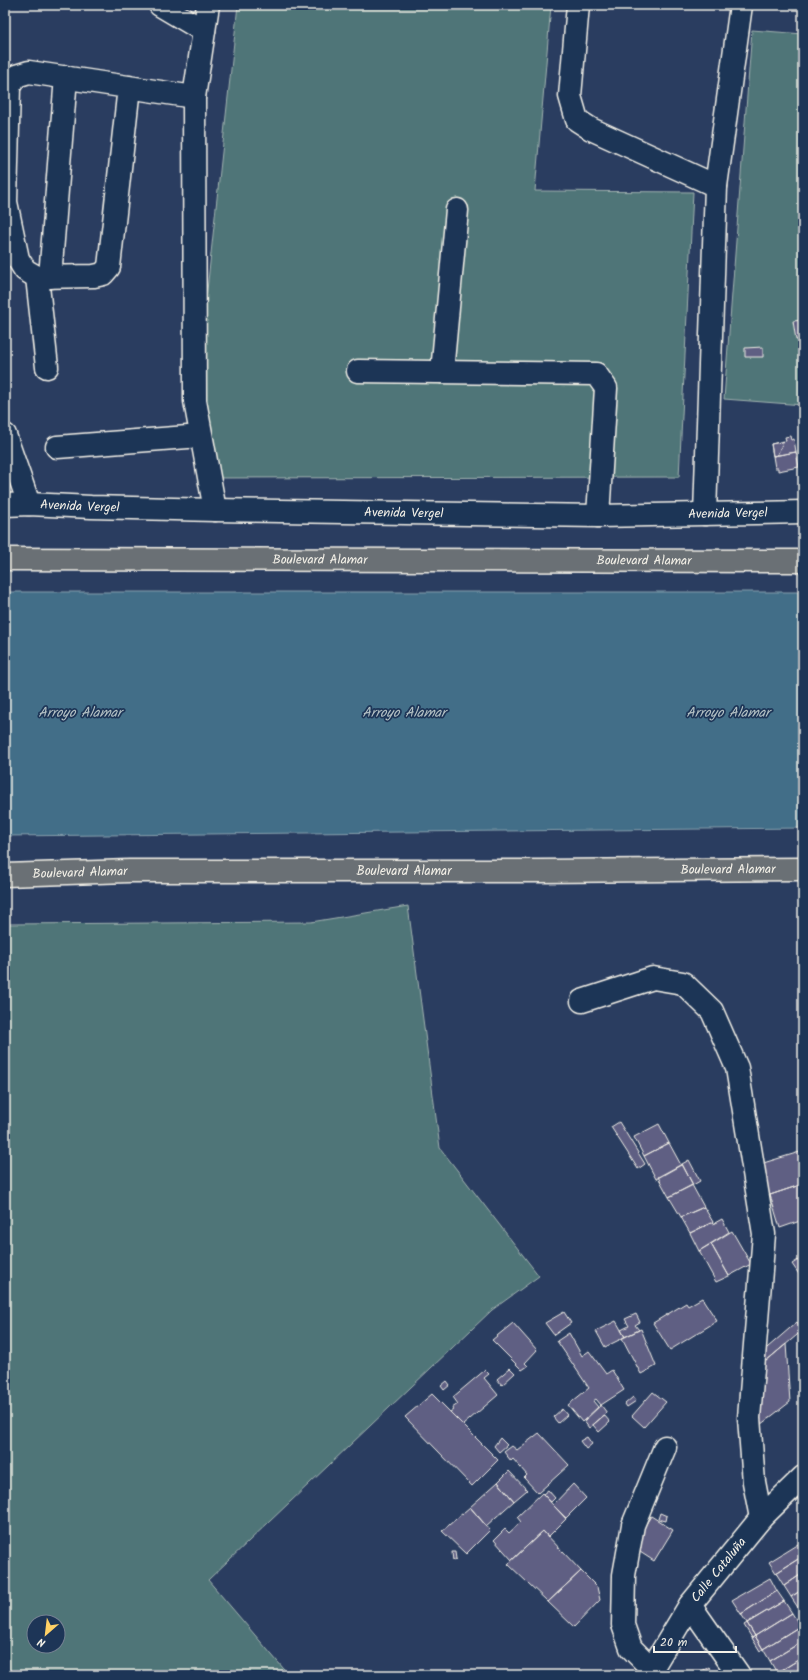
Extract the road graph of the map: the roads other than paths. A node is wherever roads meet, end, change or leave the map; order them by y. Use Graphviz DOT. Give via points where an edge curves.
graph roads {
  1 [pos="160,5"];
  2 [pos="208,5"];
  3 [pos="578,5"];
  4 [pos="741,5"];
  5 [pos="204,31"];
  6 [pos="66,77"];
  7 [pos="129,87"];
  8 [pos="194,97"];
  9 [pos="716,186"];
  10 [pos="457,210"];
  11 [pos="43,277"];
  12 [pos="47,367"];
  13 [pos="358,371"];
  14 [pos="442,372"];
  15 [pos="5,435"];
  16 [pos="202,436"];
  17 [pos="57,447"];
  18 [pos="29,504"];
  19 [pos="5,505"];
  20 [pos="215,510"];
  21 [pos="803,512"];
  22 [pos="705,514"];
  23 [pos="598,516"];
  24 [pos="5,559"];
  25 [pos="803,561"];
  26 [pos="803,869"];
  27 [pos="5,875"];
  28 [pos="582,1001"];
  29 [pos="666,1447"];
  30 [pos="800,1485"];
  31 [pos="761,1518"];
  32 [pos="690,1605"];
  33 [pos="650,1672"];
  34 [pos="739,1675"];
  1 -- 5 [label="street"];
  2 -- 5 [label="street"];
  3 -- 9 [label="street" via="570,96 577,120 591,129"];
  4 -- 9 [label="street"];
  5 -- 8 [label="street"];
  6 -- 7 [label="street"];
  6 -- 11 [label="street"];
  6 -- 11 [label="street" via="29,72 16,76 10,87 6,202 18,259 25,270"];
  7 -- 8 [label="street"];
  7 -- 11 [label="street" via="109,267 103,274 94,276"];
  8 -- 16 [label="street" via="195,401"];
  9 -- 22 [label="street"];
  10 -- 14 [label="street"];
  11 -- 12 [label="street"];
  13 -- 14 [label="street"];
  14 -- 23 [label="street" via="596,374 606,388"];
  15 -- 18 [label="street"];
  16 -- 17 [label="street"];
  16 -- 20 [label="street"];
  18 -- 19 [label="street, Avenida Vergel"];
  18 -- 20 [label="street, Avenida Vergel"];
  20 -- 23 [label="street, Avenida Vergel"];
  21 -- 22 [label="street, Avenida Vergel"];
  22 -- 23 [label="street, Avenida Vergel"];
  24 -- 25 [label="highway, Boulevard Alamar"];
  26 -- 27 [label="highway, Boulevard Alamar" via="129,871"];
  28 -- 31 [label="street" via="653,978 683,984 712,1011 737,1068 764,1234 749,1418 754,1482"];
  29 -- 33 [label="street" via="633,1526 624,1575 623,1625 631,1648"];
  30 -- 31 [label="street, Calle Cataluña"];
  31 -- 32 [label="street, Calle Cataluña"];
  32 -- 33 [label="street, Calle Cataluña"];
  32 -- 34 [label="street"];
}
